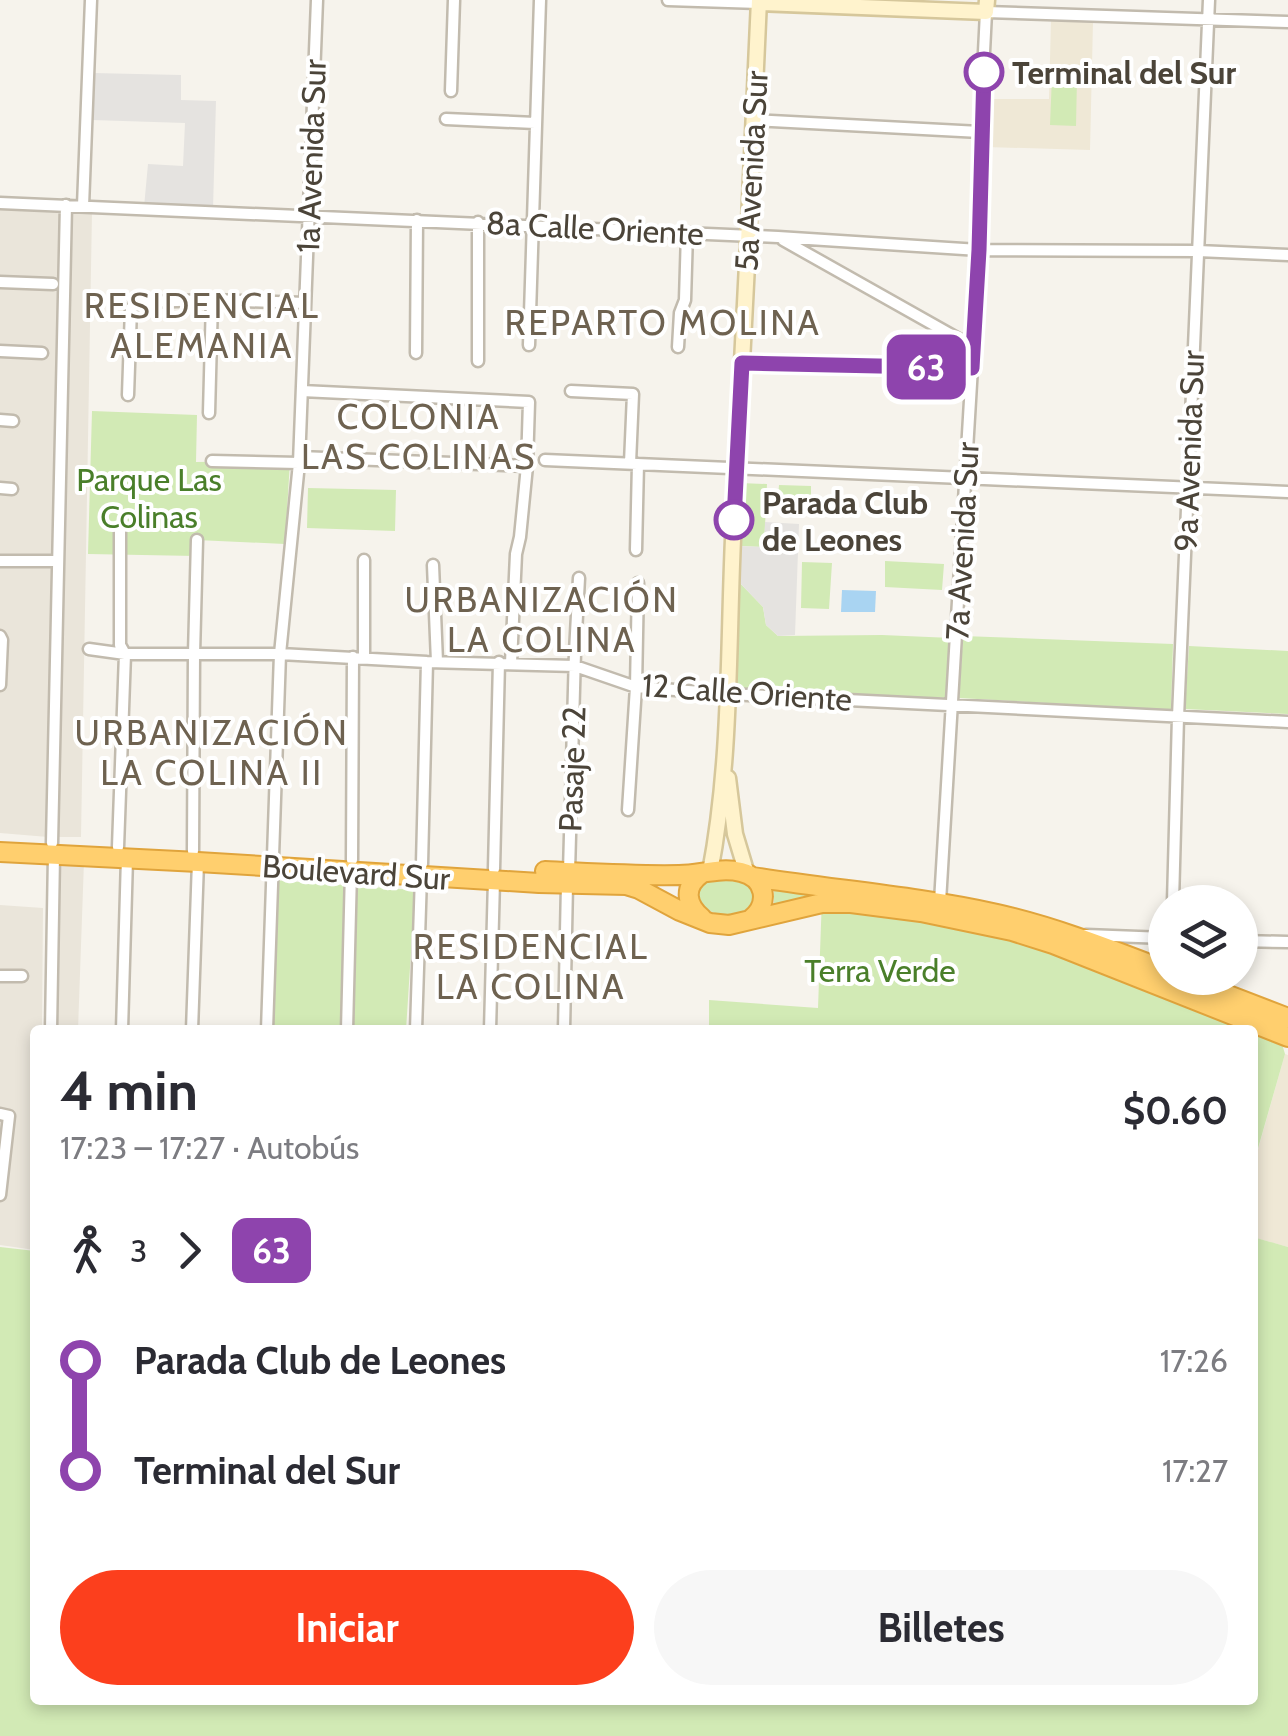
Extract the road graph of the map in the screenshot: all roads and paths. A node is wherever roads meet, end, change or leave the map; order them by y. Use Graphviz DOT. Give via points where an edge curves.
graph roads {
  1 [pos="92,0"];
  2 [pos="317,0"];
  3 [pos="454,0"];
  4 [pos="540,0"];
  5 [pos="668,0"];
  6 [pos="1209,0"];
  7 [pos="759,2"];
  8 [pos="986,6"];
  9 [pos="1208,20"];
  10 [pos="1288,22"];
  11 [pos="451,91"];
  12 [pos="446,120"];
  13 [pos="754,120"];
  14 [pos="535,123"];
  15 [pos="980,132"];
  16 [pos="0,203"];
  17 [pos="66,206"];
  18 [pos="83,206"];
  19 [pos="308,216"];
  20 [pos="417,220"];
  21 [pos="478,222"];
  22 [pos="533,226"];
  23 [pos="687,232"];
  24 [pos="748,236"];
  25 [pos="778,236"];
  26 [pos="979,250"];
  27 [pos="1198,252"];
  28 [pos="1288,255"];
  29 [pos="0,282"];
  30 [pos="53,284"];
  31 [pos="212,300"];
  32 [pos="305,303"];
  33 [pos="529,346"];
  34 [pos="678,347"];
  35 [pos="973,347"];
  36 [pos="0,351"];
  37 [pos="42,353"];
  38 [pos="416,353"];
  39 [pos="478,361"];
  40 [pos="742,363"];
  41 [pos="972,368"];
  42 [pos="302,391"];
  43 [pos="571,391"];
  44 [pos="128,394"];
  45 [pos="209,413"];
  46 [pos="0,420"];
  47 [pos="13,421"];
  48 [pos="299,460"];
  49 [pos="545,460"];
  50 [pos="212,461"];
  51 [pos="634,464"];
  52 [pos="526,466"];
  53 [pos="736,468"];
  54 [pos="965,478"];
  55 [pos="1188,488"];
  56 [pos="1288,492"];
  57 [pos="120,530"];
  58 [pos="197,540"];
  59 [pos="636,550"];
  60 [pos="0,560"];
  61 [pos="364,560"];
  62 [pos="58,561"];
  63 [pos="433,566"];
  64 [pos="579,578"];
  65 [pos="638,583"];
  66 [pos="0,636"];
  67 [pos="88,650"];
  68 [pos="124,654"];
  69 [pos="194,654"];
  70 [pos="280,654"];
  71 [pos="358,658"];
  72 [pos="432,662"];
  73 [pos="505,663"];
  74 [pos="575,666"];
  75 [pos="0,685"];
  76 [pos="636,687"];
  77 [pos="728,694"];
  78 [pos="952,703"];
  79 [pos="1178,716"];
  80 [pos="1288,722"];
  81 [pos="725,762"];
  82 [pos="628,810"];
  83 [pos="0,840"];
  84 [pos="53,849"];
  85 [pos="0,852"];
  86 [pos="123,852"];
  87 [pos="196,856"];
  88 [pos="272,861"];
  89 [pos="351,866"];
  90 [pos="421,870"];
  91 [pos="706,873"];
  92 [pos="494,875"];
  93 [pos="750,875"];
  94 [pos="568,878"];
  95 [pos="1173,885"];
  96 [pos="940,902"];
  97 [pos="751,919"];
  98 [pos="704,920"];
  99 [pos="1073,935"];
  100 [pos="1148,937"];
  101 [pos="1258,941"];
  102 [pos="1288,942"];
  103 [pos="1148,964"];
  104 [pos="0,976"];
  105 [pos="22,976"];
  106 [pos="1228,995"];
  107 [pos="1288,1018"];
  108 [pos="51,1025"];
  109 [pos="122,1025"];
  110 [pos="192,1025"];
  111 [pos="267,1025"];
  112 [pos="347,1025"];
  113 [pos="416,1025"];
  114 [pos="490,1025"];
  115 [pos="564,1025"];
  116 [pos="1288,1036"];
  117 [pos="0,1114"];
  118 [pos="0,1194"];
  1 -- 18 [label="street"];
  2 -- 19 [label="street, 1a Avenida Sur"];
  3 -- 11 [label="street"];
  4 -- 14 [label="street"];
  5 -- 7 [label="street"];
  6 -- 9 [label="street, 9a Avenida Sur"];
  7 -- 8 [label="street"];
  7 -- 13 [label="street, 5a Avenida Sur"];
  8 -- 9 [label="street"];
  8 -- 15 [label="street, 7a Avenida Sur"];
  9 -- 10 [label="street"];
  9 -- 27 [label="street, 9a Avenida Sur"];
  12 -- 14 [label="street"];
  13 -- 15 [label="street"];
  13 -- 24 [label="street, 5a Avenida Sur"];
  14 -- 22 [label="street"];
  15 -- 26 [label="street, 7a Avenida Sur"];
  16 -- 17 [label="street, 8a Calle Oriente"];
  17 -- 18 [label="street, 8a Calle Oriente"];
  17 -- 62 [label="street"];
  18 -- 19 [label="street, 8a Calle Oriente"];
  19 -- 20 [label="street, 8a Calle Oriente"];
  19 -- 32 [label="street, 1a Avenida Sur"];
  20 -- 21 [label="street, 8a Calle Oriente"];
  20 -- 38 [label="street"];
  21 -- 22 [label="street, 8a Calle Oriente"];
  21 -- 39 [label="street"];
  22 -- 23 [label="street, 8a Calle Oriente"];
  22 -- 33 [label="street"];
  23 -- 24 [label="street, 8a Calle Oriente"];
  23 -- 34 [label="street"];
  24 -- 25 [label="street, 8a Calle Oriente"];
  24 -- 40 [label="street, 5a Avenida Sur"];
  25 -- 26 [label="street, 8a Calle Oriente"];
  25 -- 35 [label="street"];
  26 -- 27 [label="street, 8a Calle Oriente"];
  26 -- 35 [label="street, 7a Avenida Sur"];
  27 -- 28 [label="street, 8a Calle Oriente"];
  27 -- 55 [label="street, 9a Avenida Sur"];
  29 -- 30 [label="street"];
  31 -- 32 [label="street"];
  31 -- 44 [label="street" via="131,308"];
  31 -- 45 [label="street"];
  32 -- 42 [label="street, 1a Avenida Sur"];
  35 -- 41 [label="street, 7a Avenida Sur"];
  36 -- 37 [label="street"];
  40 -- 41 [label="street"];
  40 -- 53 [label="street, 5a Avenida Sur"];
  41 -- 54 [label="street, 7a Avenida Sur"];
  42 -- 48 [label="street, 1a Avenida Sur"];
  42 -- 52 [label="street" via="529,402"];
  43 -- 51 [label="street" via="633,394"];
  46 -- 47 [label="street"];
  48 -- 50 [label="street"];
  48 -- 52 [label="street"];
  48 -- 70 [label="street, 1a Avenida Sur"];
  49 -- 51 [label="street"];
  51 -- 53 [label="street"];
  51 -- 59 [label="street"];
  52 -- 73 [label="street"];
  53 -- 54 [label="street"];
  53 -- 77 [label="street, 5a Avenida Sur"];
  54 -- 55 [label="street"];
  54 -- 78 [label="street, 7a Avenida Sur"];
  55 -- 56 [label="street"];
  55 -- 79 [label="street, 9a Avenida Sur"];
  57 -- 68 [label="street"];
  58 -- 69 [label="street"];
  60 -- 62 [label="street"];
  61 -- 71 [label="street"];
  62 -- 84 [label="street"];
  63 -- 72 [label="street"];
  64 -- 74 [label="street, Pasaje 22"];
  65 -- 76 [label="street"];
  66 -- 75 [label="street"];
  67 -- 68 [label="street, 12 Calle Oriente"];
  68 -- 69 [label="street, 12 Calle Oriente"];
  68 -- 86 [label="street"];
  69 -- 70 [label="street, 12 Calle Oriente"];
  69 -- 87 [label="street"];
  70 -- 71 [label="street, 12 Calle Oriente"];
  70 -- 88 [label="street, 1a Avenida Sur"];
  71 -- 72 [label="street, 12 Calle Oriente"];
  71 -- 89 [label="street"];
  72 -- 73 [label="street, 12 Calle Oriente"];
  72 -- 90 [label="street"];
  73 -- 74 [label="street, 12 Calle Oriente"];
  73 -- 92 [label="street"];
  74 -- 76 [label="street, 12 Calle Oriente"];
  74 -- 94 [label="street, Pasaje 22"];
  76 -- 77 [label="street, 12 Calle Oriente"];
  76 -- 82 [label="street"];
  77 -- 78 [label="street, 12 Calle Oriente"];
  77 -- 81 [label="street, 5a Avenida Sur"];
  78 -- 79 [label="street, 12 Calle Oriente"];
  78 -- 96 [label="street, 7a Avenida Sur"];
  79 -- 80 [label="street, 12 Calle Oriente"];
  79 -- 95 [label="street, 9a Avenida Sur"];
  81 -- 91 [label="street, 5a Avenida Sur" via="718,835"];
  81 -- 93 [label="street, 5a Avenida Sur"];
  83 -- 84 [label="highway, Boulevard Sur"];
  84 -- 85 [label="highway, Boulevard Sur"];
  84 -- 86 [label="highway, Boulevard Sur"];
  84 -- 108 [label="street"];
  86 -- 87 [label="highway, Boulevard Sur"];
  86 -- 109 [label="street"];
  87 -- 88 [label="highway, Boulevard Sur"];
  87 -- 110 [label="street"];
  88 -- 89 [label="highway, Boulevard Sur"];
  88 -- 111 [label="street, 1a Avenida Sur"];
  89 -- 90 [label="highway, Boulevard Sur"];
  89 -- 112 [label="street"];
  90 -- 92 [label="highway, Boulevard Sur"];
  90 -- 113 [label="street"];
  91 -- 93 [label="highway"];
  91 -- 94 [label="highway, Boulevard Sur"];
  91 -- 98 [label="highway" via="694,880 688,897"];
  92 -- 94 [label="highway, Boulevard Sur"];
  92 -- 114 [label="street"];
  93 -- 96 [label="highway"];
  93 -- 97 [label="highway" via="764,902"];
  94 -- 98 [label="highway, Boulevard Sur" via="630,885"];
  94 -- 115 [label="street, Pasaje 22"];
  96 -- 99 [label="highway"];
  97 -- 98 [label="highway" via="729,925"];
  97 -- 116 [label="highway" via="837,902 962,919 1034,937"];
  99 -- 100 [label="street"];
  99 -- 103 [label="highway"];
  101 -- 102 [label="street"];
  104 -- 105 [label="street"];
  106 -- 107 [label="highway"];
  117 -- 118 [label="street" via="9,1116"];
}
